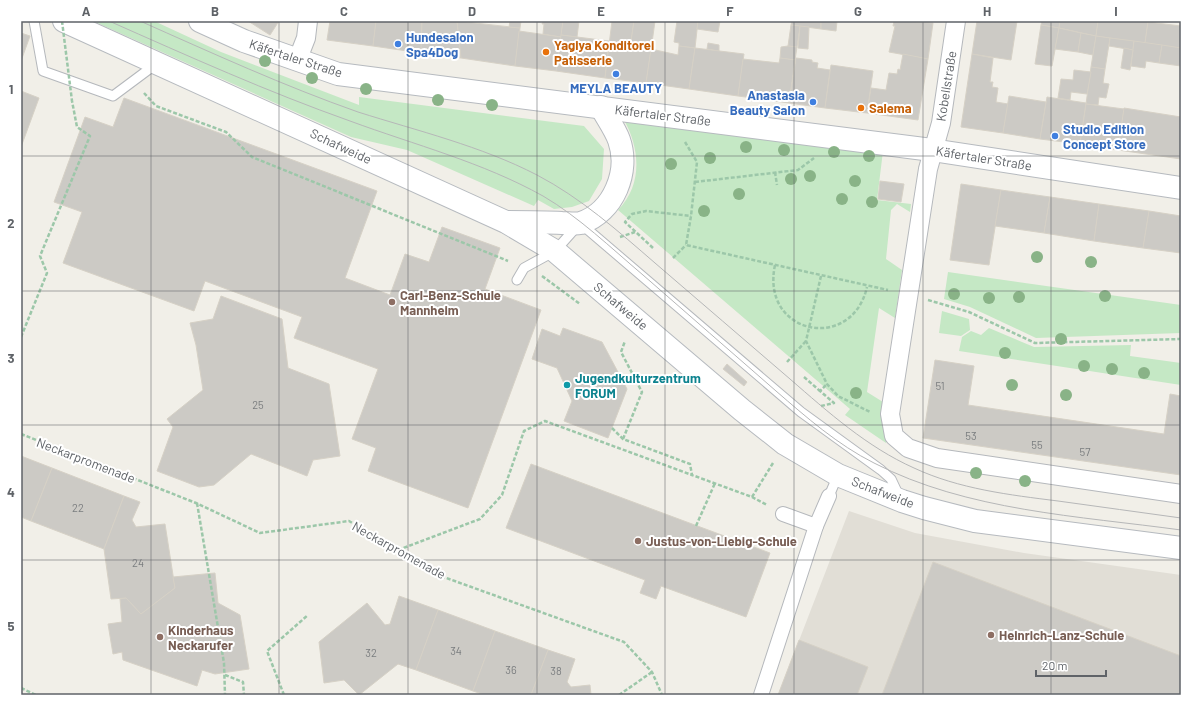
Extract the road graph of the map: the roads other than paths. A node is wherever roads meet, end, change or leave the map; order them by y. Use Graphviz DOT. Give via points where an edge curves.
graph roads {
  1 [pos="34,21"];
  2 [pos="63,21"];
  3 [pos="200,21"];
  4 [pos="308,21"];
  5 [pos="956,21"];
  6 [pos="297,61"];
  7 [pos="158,62"];
  8 [pos="601,107"];
  9 [pos="932,150"];
  10 [pos="1181,188"];
  11 [pos="506,222"];
  12 [pos="580,223"];
  13 [pos="555,251"];
  14 [pos="517,280"];
  15 [pos="838,474"];
  16 [pos="1181,494"];
  17 [pos="829,496"];
  18 [pos="902,501"];
  19 [pos="784,514"];
  20 [pos="816,526"];
  21 [pos="1181,548"];
  22 [pos="761,695"];
  1 -- 7 [label="lane" via="43,71 113,96"];
  2 -- 7 [label="main road, Schafweide"];
  3 -- 6 [label="main road, Käfertaler Straße"];
  4 -- 6 [label="street" via="306,38"];
  5 -- 9 [label="street, Kobellstraße" via="941,123"];
  6 -- 8 [label="main road, Käfertaler Straße" via="338,74"];
  7 -- 11 [label="main road, Schafweide"];
  8 -- 9 [label="main road, Käfertaler Straße"];
  8 -- 12 [label="main road" via="619,139 622,173 619,186 608,202 596,214"];
  9 -- 10 [label="main road, Käfertaler Straße"];
  9 -- 16 [label="street" via="890,414 894,436 908,448 937,458"];
  11 -- 12 [label="main road"];
  11 -- 13 [label="main road, Schafweide"];
  12 -- 13 [label="lane"];
  12 -- 18 [label="lane" via="801,412 881,470 891,480"];
  13 -- 14 [label="lane" via="524,268"];
  13 -- 15 [label="main road, Schafweide" via="786,444"];
  15 -- 17 [label="lane"];
  15 -- 18 [label="main road, Schafweide"];
  17 -- 20 [label="street"];
  18 -- 21 [label="main road, Schafweide" via="975,521"];
  19 -- 20 [label="street"];
  20 -- 22 [label="street"];
}
